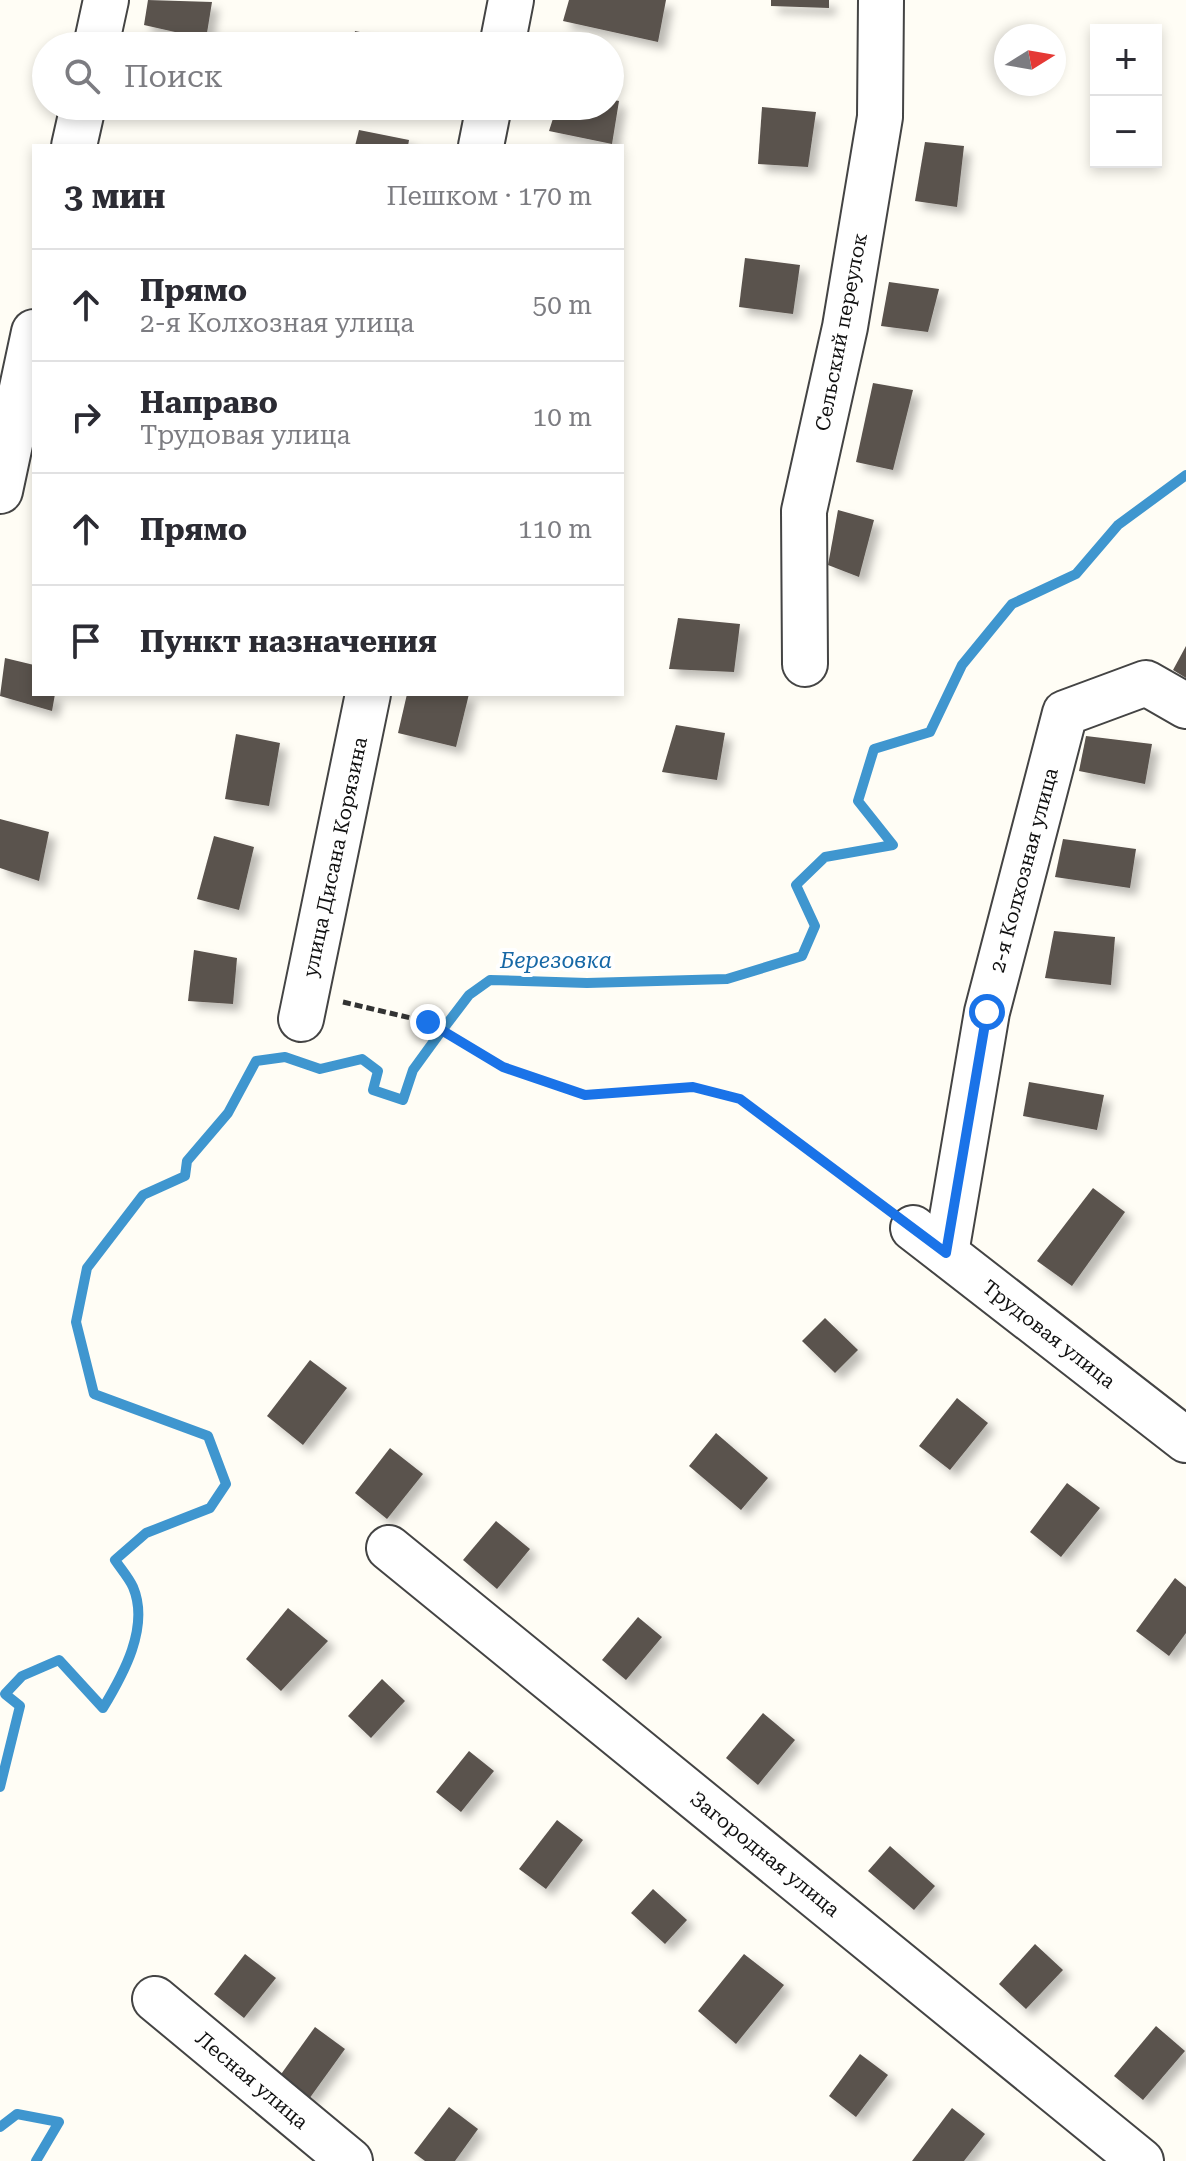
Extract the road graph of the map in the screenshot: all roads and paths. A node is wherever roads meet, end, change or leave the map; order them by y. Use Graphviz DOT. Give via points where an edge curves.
graph roads {
  1 [pos="106,0"];
  2 [pos="511,0"];
  3 [pos="881,0"];
  4 [pos="99,32"];
  5 [pos="505,32"];
  6 [pos="80,120"];
  7 [pos="486,120"];
  8 [pos="74,144"];
  9 [pos="481,144"];
  10 [pos="32,341"];
  11 [pos="0,491"];
  12 [pos="805,664"];
  13 [pos="368,696"];
  14 [pos="1186,706"];
  15 [pos="304,1007"];
  16 [pos="929,1240"];
  17 [pos="1186,1440"];
  18 [pos="389,1548"];
  19 [pos="155,1999"];
  20 [pos="350,2161"];
  21 [pos="1141,2161"];
  1 -- 4 [label="street"];
  2 -- 5 [label="street"];
  3 -- 12 [label="street, Сельский переулок" via="880,117 845,327 804,511"];
  6 -- 8 [label="street"];
  7 -- 9 [label="street"];
  10 -- 11 [label="street"];
  13 -- 15 [label="street, улица Дисана Корязина"];
  14 -- 16 [label="street, 2-я Колхозная улица" via="1146,683 1065,713"];
  15 -- 16 [label="path" via="428,1022 503,1067 585,1095 693,1087 740,1099"];
  16 -- 17 [label="street, Трудовая улица"];
  18 -- 21 [label="street, Загородная улица"];
  19 -- 20 [label="street, Лесная улица"];
}
